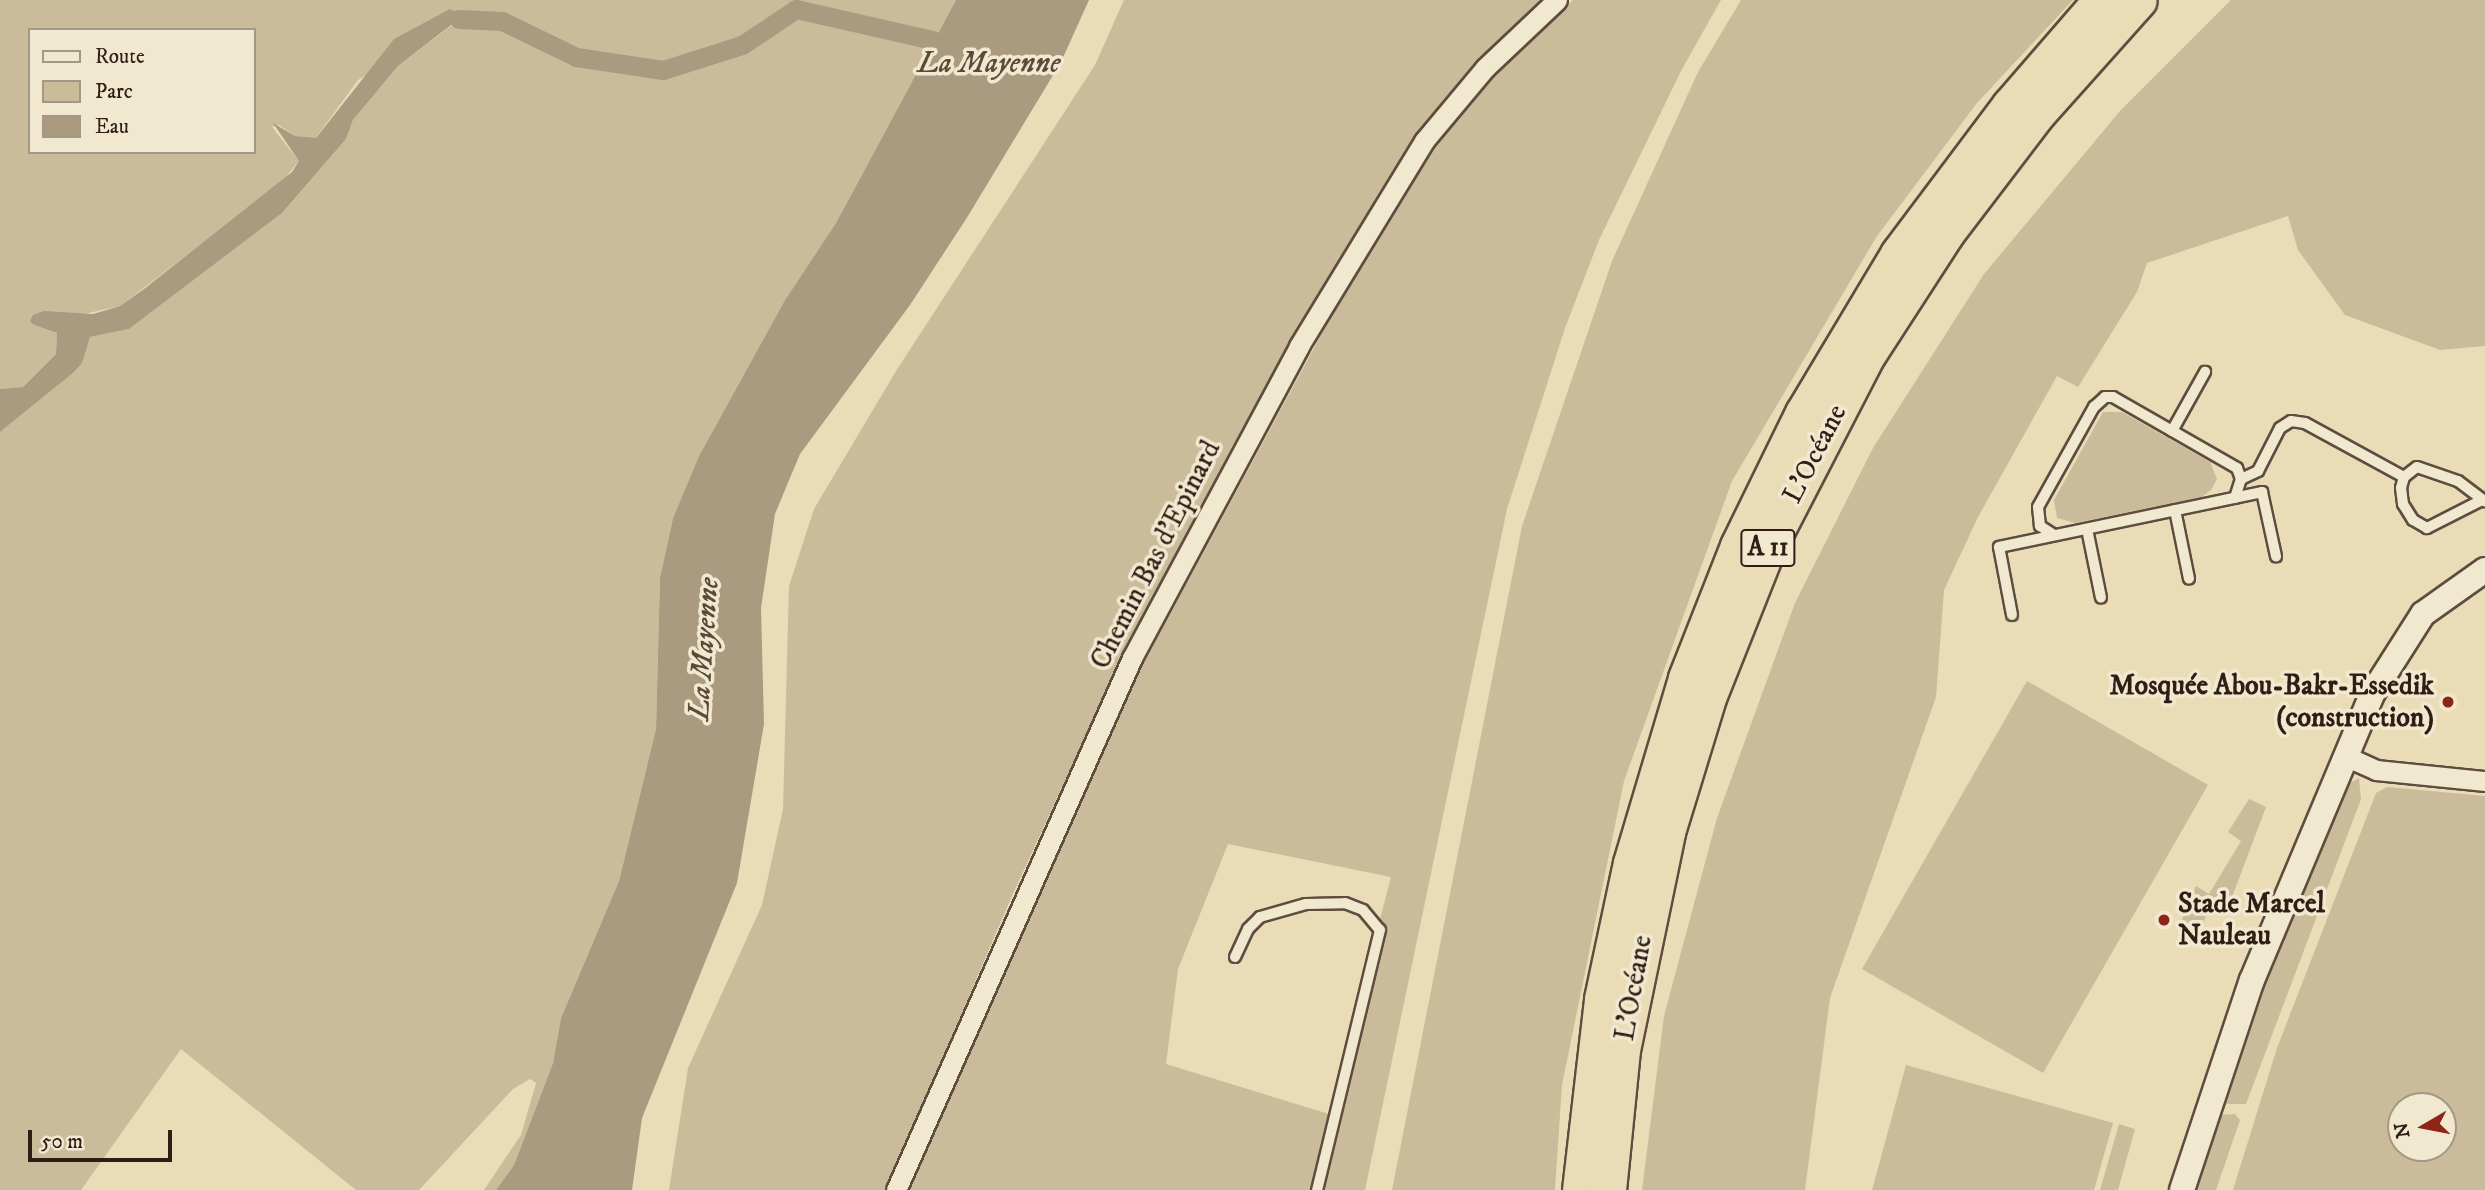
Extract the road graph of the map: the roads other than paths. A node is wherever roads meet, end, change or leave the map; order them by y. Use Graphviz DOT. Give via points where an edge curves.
graph roads {
  1 [pos="1557,0"];
  2 [pos="2101,0"];
  3 [pos="2139,0"];
  4 [pos="2205,372"];
  5 [pos="2172,431"];
  6 [pos="2404,477"];
  7 [pos="2241,479"];
  8 [pos="2235,498"];
  9 [pos="2484,501"];
  10 [pos="2175,510"];
  11 [pos="2087,528"];
  12 [pos="2055,535"];
  13 [pos="2276,556"];
  14 [pos="2485,570"];
  15 [pos="2189,579"];
  16 [pos="2101,598"];
  17 [pos="2012,615"];
  18 [pos="2345,756"];
  19 [pos="2485,781"];
  20 [pos="1235,957"];
  21 [pos="896,1190"];
  22 [pos="1317,1190"];
  23 [pos="1580,1190"];
  24 [pos="1608,1190"];
  25 [pos="2182,1190"];
  1 -- 21 [label="street, Chemin Bas d'Epinard" via="1485,68 1424,141 1299,346 1132,659"];
  2 -- 23 [label="highway, L’Océane / A 11" via="2002,114 1898,254 1803,413 1738,546 1686,678 1630,863 1602,999"];
  3 -- 24 [label="highway, L’Océane / A 11" via="2028,125 1926,262 1829,423 1767,550 1709,695 1661,856 1622,1050"];
  4 -- 5 [label="lane"];
  5 -- 7 [label="lane" via="2237,468"];
  5 -- 12 [label="lane" via="2113,397 2096,402 2038,508 2042,529"];
  6 -- 7 [label="lane" via="2305,423 2291,421 2280,428 2258,471"];
  6 -- 9 [label="lane" via="2417,467 2458,481"];
  6 -- 9 [label="lane" via="2403,504 2413,520 2427,528"];
  7 -- 8 [label="lane"];
  8 -- 10 [label="lane"];
  8 -- 13 [label="lane" via="2262,492"];
  10 -- 11 [label="lane"];
  10 -- 15 [label="lane"];
  11 -- 12 [label="lane"];
  11 -- 16 [label="lane"];
  12 -- 17 [label="lane" via="1998,547"];
  14 -- 18 [label="street" via="2423,614 2395,653"];
  18 -- 19 [label="street" via="2375,770"];
  18 -- 25 [label="street" via="2252,980"];
  20 -- 22 [label="lane" via="1248,929 1260,918 1306,904 1345,903 1363,909 1380,930"];
}
